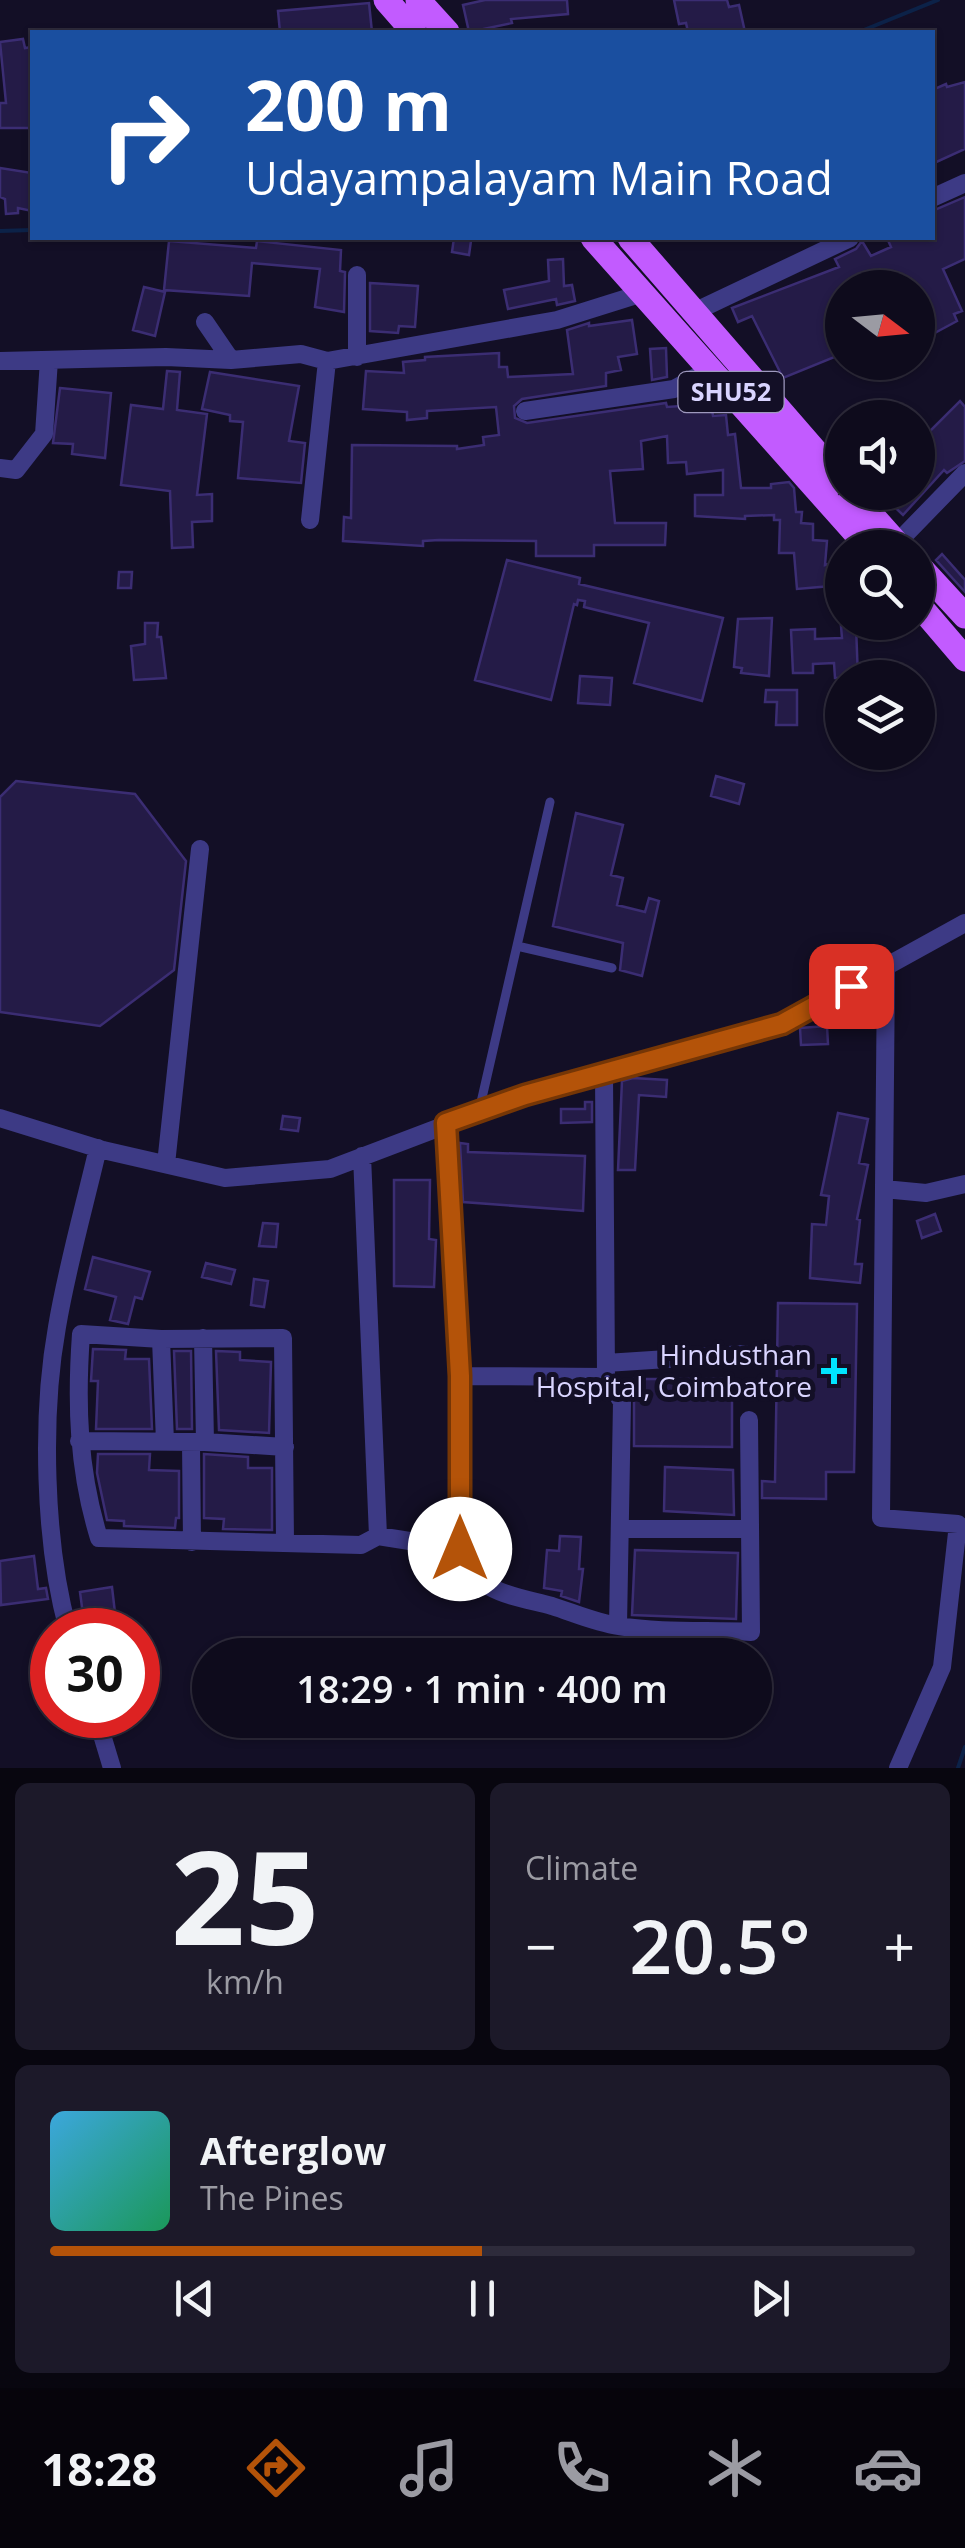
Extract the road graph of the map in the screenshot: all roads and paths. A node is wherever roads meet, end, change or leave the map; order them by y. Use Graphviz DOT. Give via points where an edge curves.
graph roads {
  1 [pos="386,0"];
  2 [pos="430,16"];
  3 [pos="965,183"];
  4 [pos="935,197"];
  5 [pos="594,240"];
  6 [pos="632,240"];
  7 [pos="846,240"];
  8 [pos="357,275"];
  9 [pos="643,294"];
  10 [pos="694,312"];
  11 [pos="205,322"];
  12 [pos="357,357"];
  13 [pos="0,360"];
  14 [pos="49,360"];
  15 [pos="231,360"];
  16 [pos="327,361"];
  17 [pos="711,370"];
  18 [pos="525,411"];
  19 [pos="825,462"];
  20 [pos="0,468"];
  21 [pos="965,473"];
  22 [pos="867,510"];
  23 [pos="310,520"];
  24 [pos="853,530"];
  25 [pos="885,530"];
  26 [pos="913,530"];
  27 [pos="935,583"];
  28 [pos="965,616"];
  29 [pos="935,624"];
  30 [pos="965,659"];
  31 [pos="550,802"];
  32 [pos="200,849"];
  33 [pos="965,924"];
  34 [pos="517,946"];
  35 [pos="886,967"];
  36 [pos="612,968"];
  37 [pos="604,1073"];
  38 [pos="479,1111"];
  39 [pos="0,1118"];
  40 [pos="446,1123"];
  41 [pos="98,1148"];
  42 [pos="362,1156"];
  43 [pos="166,1164"];
  44 [pos="965,1184"];
  45 [pos="884,1189"];
  46 [pos="204,1338"];
  47 [pos="162,1339"];
  48 [pos="744,1354"];
  49 [pos="606,1370"];
  50 [pos="460,1376"];
  51 [pos="748,1420"];
  52 [pos="80,1441"];
  53 [pos="165,1442"];
  54 [pos="198,1442"];
  55 [pos="285,1447"];
  56 [pos="622,1529"];
  57 [pos="748,1530"];
  58 [pos="378,1536"];
  59 [pos="192,1542"];
  60 [pos="285,1542"];
  61 [pos="460,1549"];
  62 [pos="62,1608"];
  63 [pos="618,1626"];
  64 [pos="103,1738"];
  65 [pos="112,1768"];
  66 [pos="898,1768"];
  1 -- 2 [label="main road"];
  3 -- 4 [label="street"];
  5 -- 9 [label="main road, SHU52"];
  6 -- 10 [label="main road, SHU52"];
  7 -- 10 [label="street"];
  8 -- 12 [label="street"];
  9 -- 12 [label="street" via="558,320"];
  9 -- 17 [label="main road, SHU52"];
  10 -- 19 [label="main road, SHU52"];
  11 -- 15 [label="street"];
  12 -- 16 [label="street"];
  13 -- 14 [label="street"];
  14 -- 15 [label="street"];
  14 -- 20 [label="street" via="44,434 16,470"];
  15 -- 16 [label="street" via="302,354"];
  16 -- 23 [label="street"];
  17 -- 18 [label="street" via="674,388"];
  17 -- 24 [label="main road, SHU52"];
  21 -- 26 [label="street"];
  22 -- 25 [label="main road"];
  27 -- 28 [label="main road"];
  29 -- 30 [label="main road"];
  31 -- 34 [label="lane"];
  32 -- 43 [label="street"];
  33 -- 35 [label="street"];
  34 -- 36 [label="lane"];
  34 -- 38 [label="lane"];
  35 -- 37 [label="street" via="782,1024"];
  35 -- 45 [label="street"];
  37 -- 38 [label="street"];
  37 -- 49 [label="street"];
  38 -- 40 [label="street"];
  39 -- 41 [label="street"];
  40 -- 42 [label="street"];
  40 -- 50 [label="street"];
  41 -- 43 [label="street"];
  41 -- 62 [label="street" via="56,1328 48,1402"];
  42 -- 43 [label="street" via="330,1169 225,1178"];
  42 -- 58 [label="street"];
  44 -- 45 [label="street" via="926,1193"];
  45 -- 66 [label="street" via="881,1518 958,1524 942,1667"];
  46 -- 47 [label="street"];
  46 -- 54 [label="street"];
  46 -- 55 [label="street" via="283,1338"];
  47 -- 52 [label="street" via="81,1334"];
  47 -- 53 [label="street"];
  48 -- 49 [label="street"];
  49 -- 50 [label="street"];
  49 -- 56 [label="street" via="622,1402"];
  50 -- 61 [label="street"];
  51 -- 57 [label="street"];
  52 -- 53 [label="street"];
  52 -- 59 [label="street" via="98,1538"];
  53 -- 54 [label="street"];
  54 -- 55 [label="street"];
  54 -- 59 [label="street"];
  55 -- 60 [label="street"];
  56 -- 57 [label="street"];
  56 -- 63 [label="street"];
  57 -- 63 [label="street" via="750,1632"];
  58 -- 60 [label="street" via="360,1545"];
  58 -- 61 [label="street"];
  59 -- 60 [label="street"];
  61 -- 63 [label="street" via="465,1567 509,1598"];
  64 -- 65 [label="street"];
}
